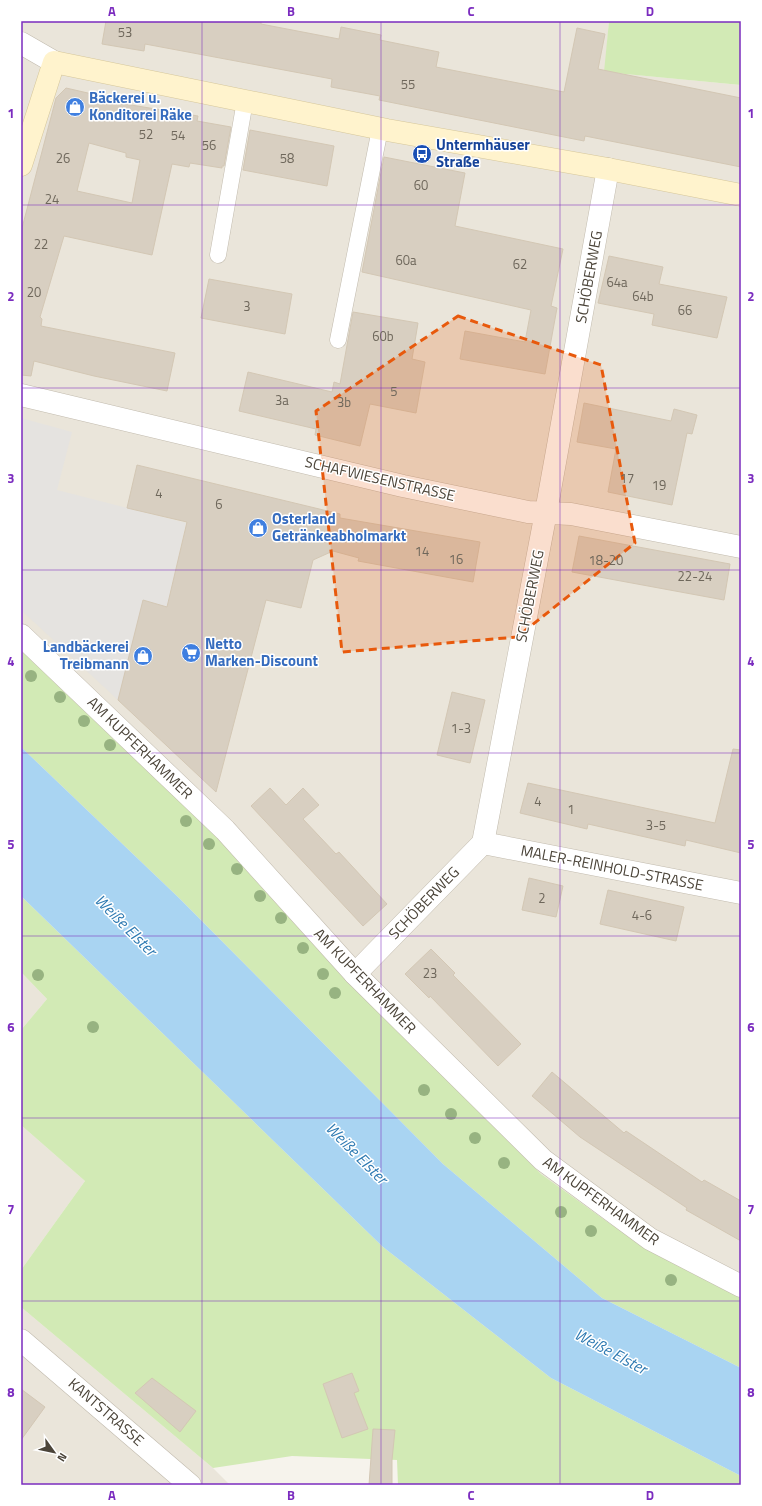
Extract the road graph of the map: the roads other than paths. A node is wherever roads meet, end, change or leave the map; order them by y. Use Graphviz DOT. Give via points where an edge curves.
graph roads {
  1 [pos="21,43"];
  2 [pos="54,62"];
  3 [pos="245,101"];
  4 [pos="380,129"];
  5 [pos="21,164"];
  6 [pos="608,169"];
  7 [pos="741,195"];
  8 [pos="218,255"];
  9 [pos="338,340"];
  10 [pos="21,395"];
  11 [pos="546,512"];
  12 [pos="741,547"];
  13 [pos="21,635"];
  14 [pos="483,843"];
  15 [pos="741,893"];
  16 [pos="355,974"];
  17 [pos="741,1286"];
  18 [pos="21,1340"];
  19 [pos="190,1485"];
  1 -- 2 [label="street"];
  2 -- 3 [label="main road"];
  2 -- 5 [label="main road"];
  3 -- 4 [label="main road"];
  3 -- 8 [label="lane"];
  4 -- 6 [label="main road"];
  4 -- 9 [label="lane"];
  6 -- 7 [label="main road"];
  6 -- 11 [label="street, SCHÖBERWEG"];
  10 -- 11 [label="street, SCHAFWIESENSTRASSE" via="403,486 528,512"];
  11 -- 12 [label="street, SCHAFWIESENSTRASSE" via="571,514"];
  11 -- 14 [label="street, SCHÖBERWEG"];
  13 -- 16 [label="street, AM KUPFERHAMMER" via="225,830"];
  14 -- 15 [label="street, MALER-REINHOLD-STRASSE"];
  14 -- 16 [label="street, SCHÖBERWEG"];
  16 -- 17 [label="street, AM KUPFERHAMMER" via="543,1160 650,1239"];
  18 -- 19 [label="street, KANTSTRASSE"];
}
